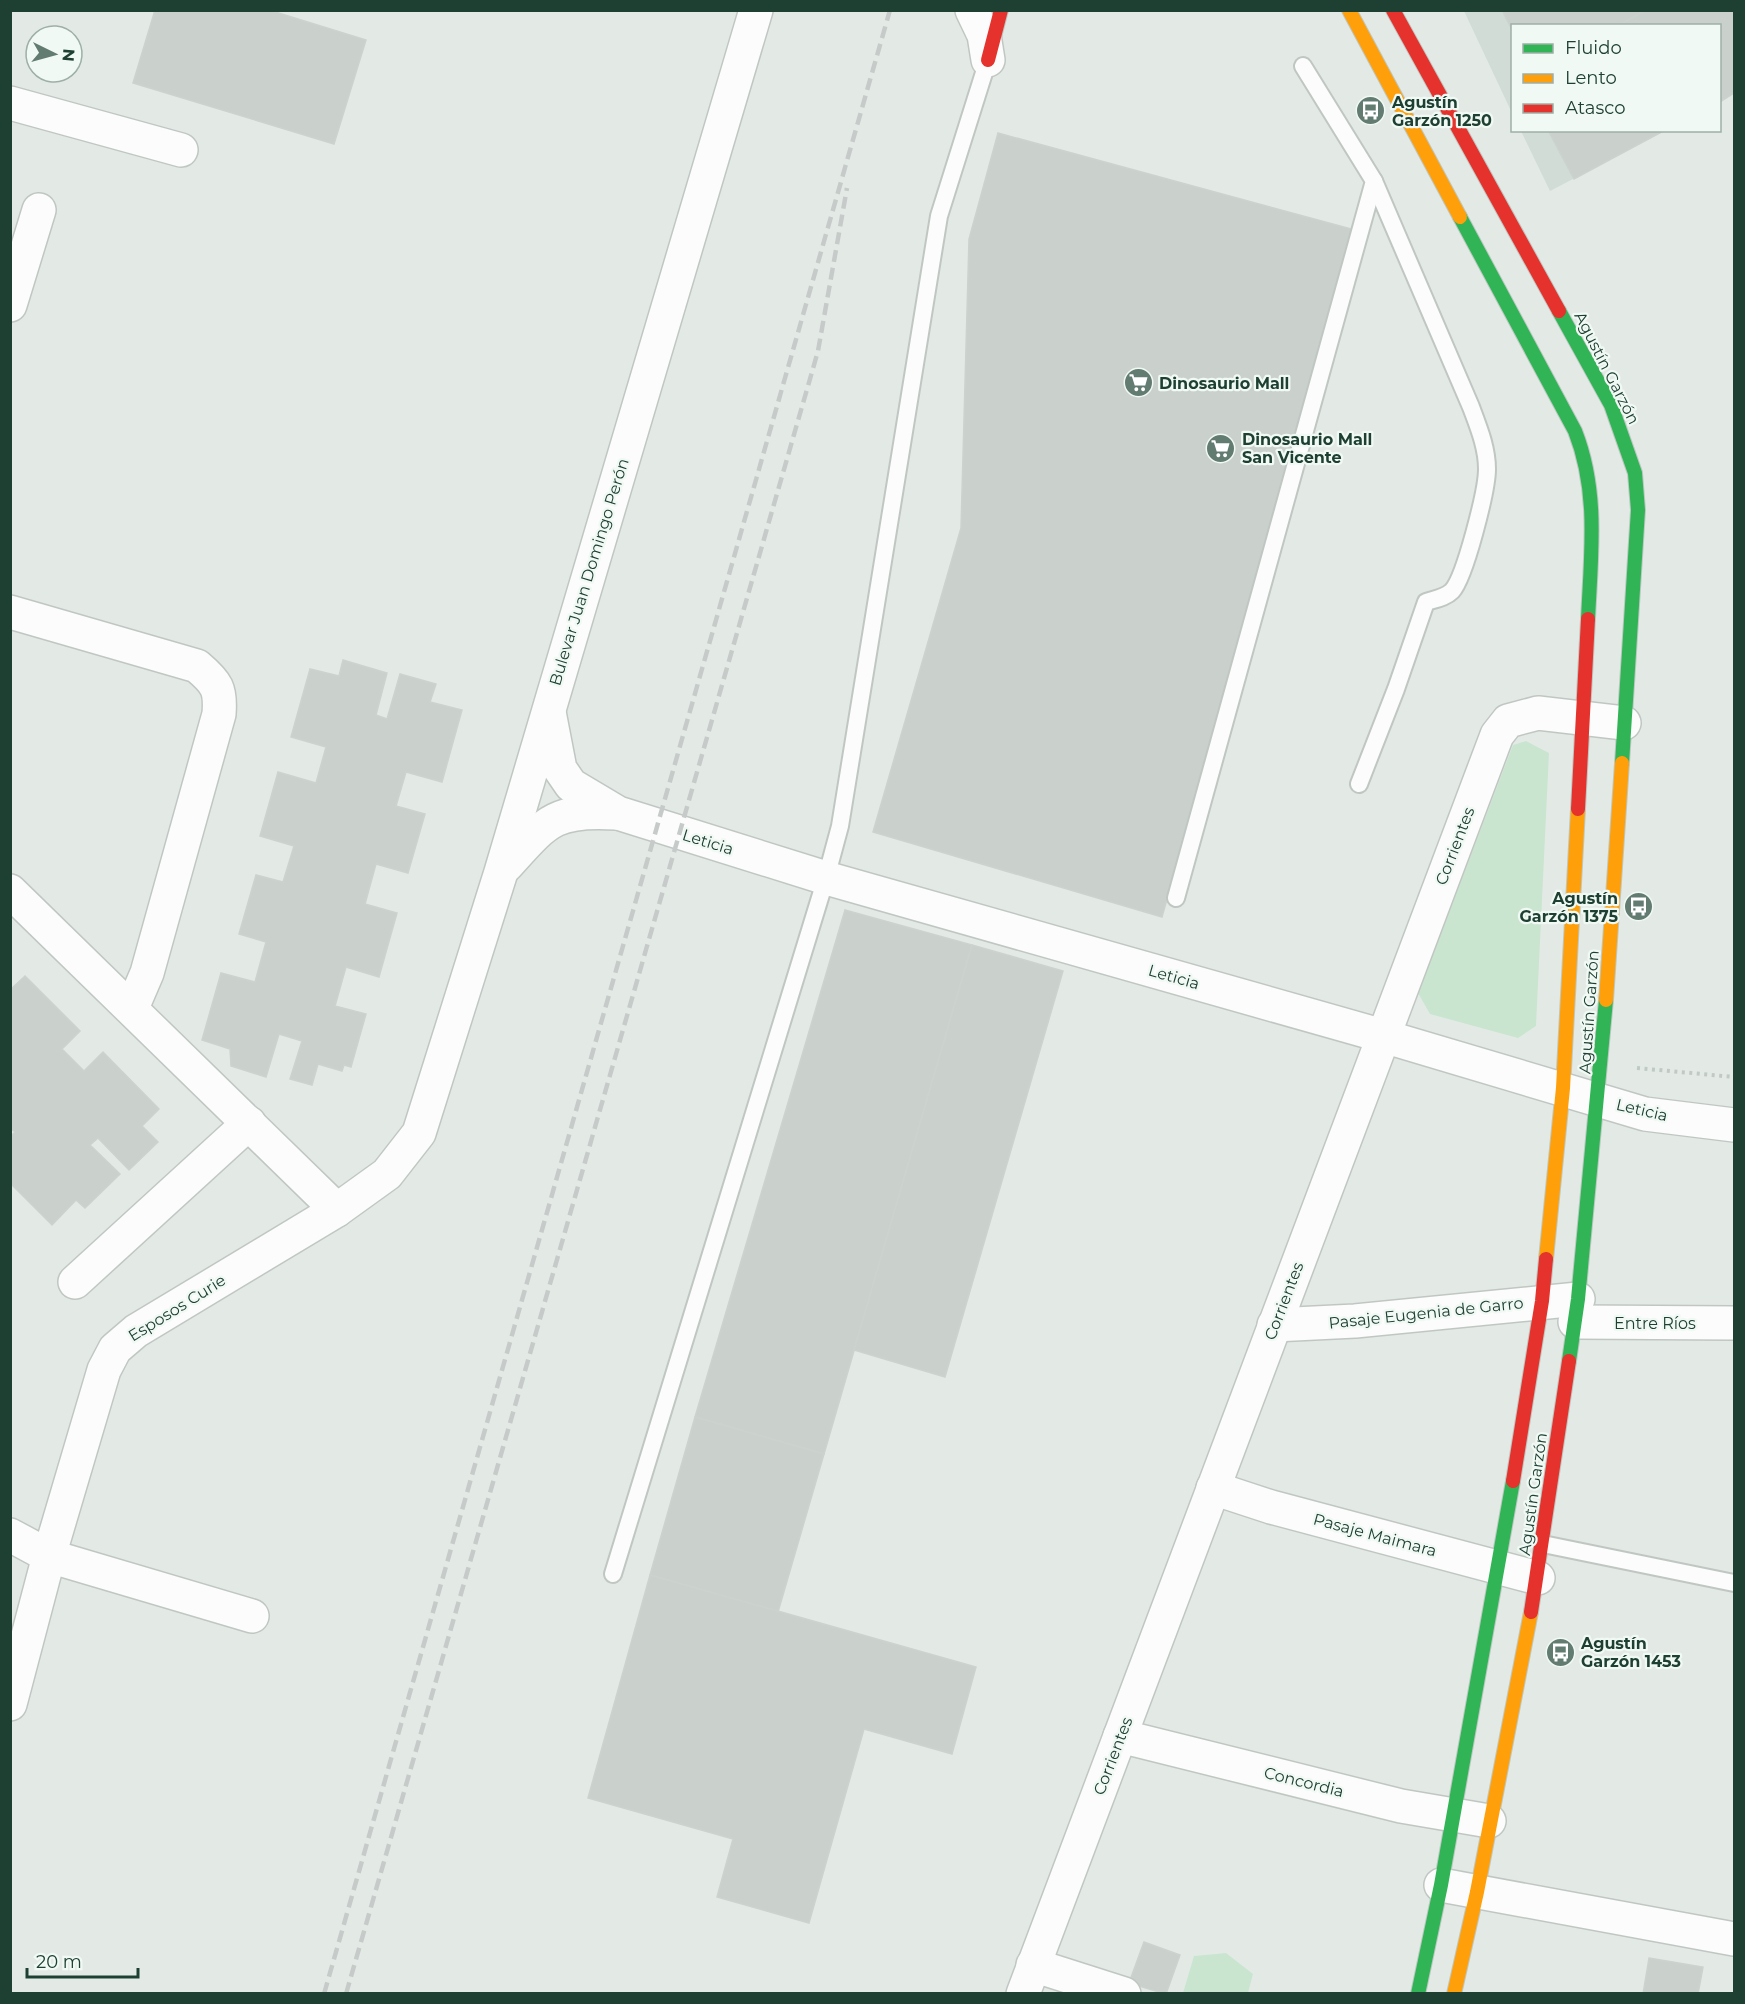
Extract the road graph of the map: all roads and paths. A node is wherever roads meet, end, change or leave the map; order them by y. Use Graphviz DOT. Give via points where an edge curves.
graph roads {
  1 [pos="756,10"];
  2 [pos="972,10"];
  3 [pos="1001,10"];
  4 [pos="1349,10"];
  5 [pos="1393,10"];
  6 [pos="988,60"];
  7 [pos="1303,66"];
  8 [pos="10,103"];
  9 [pos="181,150"];
  10 [pos="1374,181"];
  11 [pos="39,210"];
  12 [pos="10,305"];
  13 [pos="10,612"];
  14 [pos="548,707"];
  15 [pos="1581,717"];
  16 [pos="1624,723"];
  17 [pos="1359,784"];
  18 [pos="618,813"];
  19 [pos="501,872"];
  20 [pos="826,878"];
  21 [pos="10,891"];
  22 [pos="1176,898"];
  23 [pos="132,1008"];
  24 [pos="1383,1036"];
  25 [pos="1602,1065"];
  26 [pos="1734,1077"];
  27 [pos="1563,1088"];
  28 [pos="1599,1100"];
  29 [pos="249,1123"];
  30 [pos="1734,1125"];
  31 [pos="419,1133"];
  32 [pos="337,1210"];
  33 [pos="75,1282"];
  34 [pos="1542,1301"];
  35 [pos="1577,1310"];
  36 [pos="1734,1323"];
  37 [pos="1274,1325"];
  38 [pos="1213,1488"];
  39 [pos="10,1535"];
  40 [pos="1543,1544"];
  41 [pos="50,1556"];
  42 [pos="1499,1568"];
  43 [pos="613,1574"];
  44 [pos="1538,1578"];
  45 [pos="1734,1583"];
  46 [pos="252,1616"];
  47 [pos="10,1704"];
  48 [pos="1120,1736"];
  49 [pos="1452,1816"];
  50 [pos="1489,1821"];
  51 [pos="1441,1885"];
  52 [pos="1477,1892"];
  53 [pos="1734,1939"];
  54 [pos="1028,1979"];
  55 [pos="1124,1994"];
  56 [pos="1418,1994"];
  57 [pos="1454,1994"];
  1 -- 14 [label="street, Bulevar Juan Domingo Perón"];
  2 -- 6 [label="street" via="984,35"];
  3 -- 6 [label="main road"];
  4 -- 15 [label="main road, Agustín Garzón" via="1584,451 1593,518"];
  5 -- 16 [label="main road, Agustín Garzón" via="1611,405 1623,435 1635,473 1638,510"];
  6 -- 20 [label="lane" via="939,216 840,826"];
  7 -- 10 [label="lane"];
  8 -- 9 [label="street"];
  10 -- 17 [label="lane" via="1471,407 1487,467 1485,488 1459,580 1445,597 1426,602"];
  10 -- 22 [label="lane"];
  11 -- 12 [label="street"];
  13 -- 23 [label="street" via="197,666 213,680 220,695 219,714 150,962"];
  14 -- 18 [label="street, Leticia" via="560,769 571,785"];
  14 -- 19 [label="street, Bulevar Juan Domingo Perón"];
  15 -- 16 [label="street, Corrientes"];
  15 -- 24 [label="street, Corrientes" via="1538,713 1519,717 1508,721 1497,735"];
  15 -- 27 [label="main road, Agustín Garzón"];
  16 -- 25 [label="main road, Agustín Garzón"];
  18 -- 19 [label="street, Leticia" via="585,811 559,816 541,828"];
  18 -- 20 [label="street, Leticia"];
  19 -- 31 [label="street, Bulevar Juan Domingo Perón"];
  20 -- 24 [label="street, Leticia"];
  20 -- 43 [label="lane"];
  21 -- 23 [label="street"];
  23 -- 29 [label="street"];
  24 -- 27 [label="street, Leticia"];
  24 -- 37 [label="street, Corrientes"];
  25 -- 26 [label="path"];
  25 -- 28 [label="main road, Agustín Garzón"];
  27 -- 28 [label="street, Leticia"];
  27 -- 34 [label="main road, Agustín Garzón"];
  28 -- 30 [label="street, Leticia" via="1646,1114"];
  28 -- 35 [label="main road, Agustín Garzón"];
  29 -- 32 [label="street"];
  29 -- 33 [label="street"];
  31 -- 32 [label="street, Esposos Curie" via="387,1174"];
  32 -- 41 [label="street, Esposos Curie" via="136,1331 115,1349 104,1370"];
  34 -- 35 [label="street, Pasaje Eugenia de Garro"];
  34 -- 37 [label="street, Pasaje Eugenia de Garro" via="1355,1321"];
  34 -- 42 [label="main road, Agustín Garzón"];
  35 -- 36 [label="street, Entre Ríos"];
  35 -- 40 [label="main road, Agustín Garzón"];
  37 -- 38 [label="street, Corrientes"];
  38 -- 42 [label="street, Pasaje Maimara" via="1272,1508"];
  38 -- 48 [label="street, Corrientes"];
  39 -- 41 [label="street"];
  40 -- 44 [label="main road, Agustín Garzón"];
  40 -- 45 [label="lane"];
  41 -- 46 [label="street"];
  41 -- 47 [label="street, Esposos Curie"];
  42 -- 44 [label="street, Pasaje Maimara"];
  42 -- 49 [label="main road, Agustín Garzón"];
  44 -- 50 [label="main road, Agustín Garzón"];
  48 -- 49 [label="street, Concordia"];
  48 -- 54 [label="street, Corrientes"];
  49 -- 50 [label="street, Concordia"];
  49 -- 51 [label="main road, Agustín Garzón"];
  50 -- 52 [label="main road, Agustín Garzón"];
  51 -- 52 [label="street"];
  51 -- 56 [label="main road, Agustín Garzón"];
  52 -- 53 [label="street"];
  52 -- 57 [label="main road, Agustín Garzón"];
  54 -- 55 [label="street"];
}
